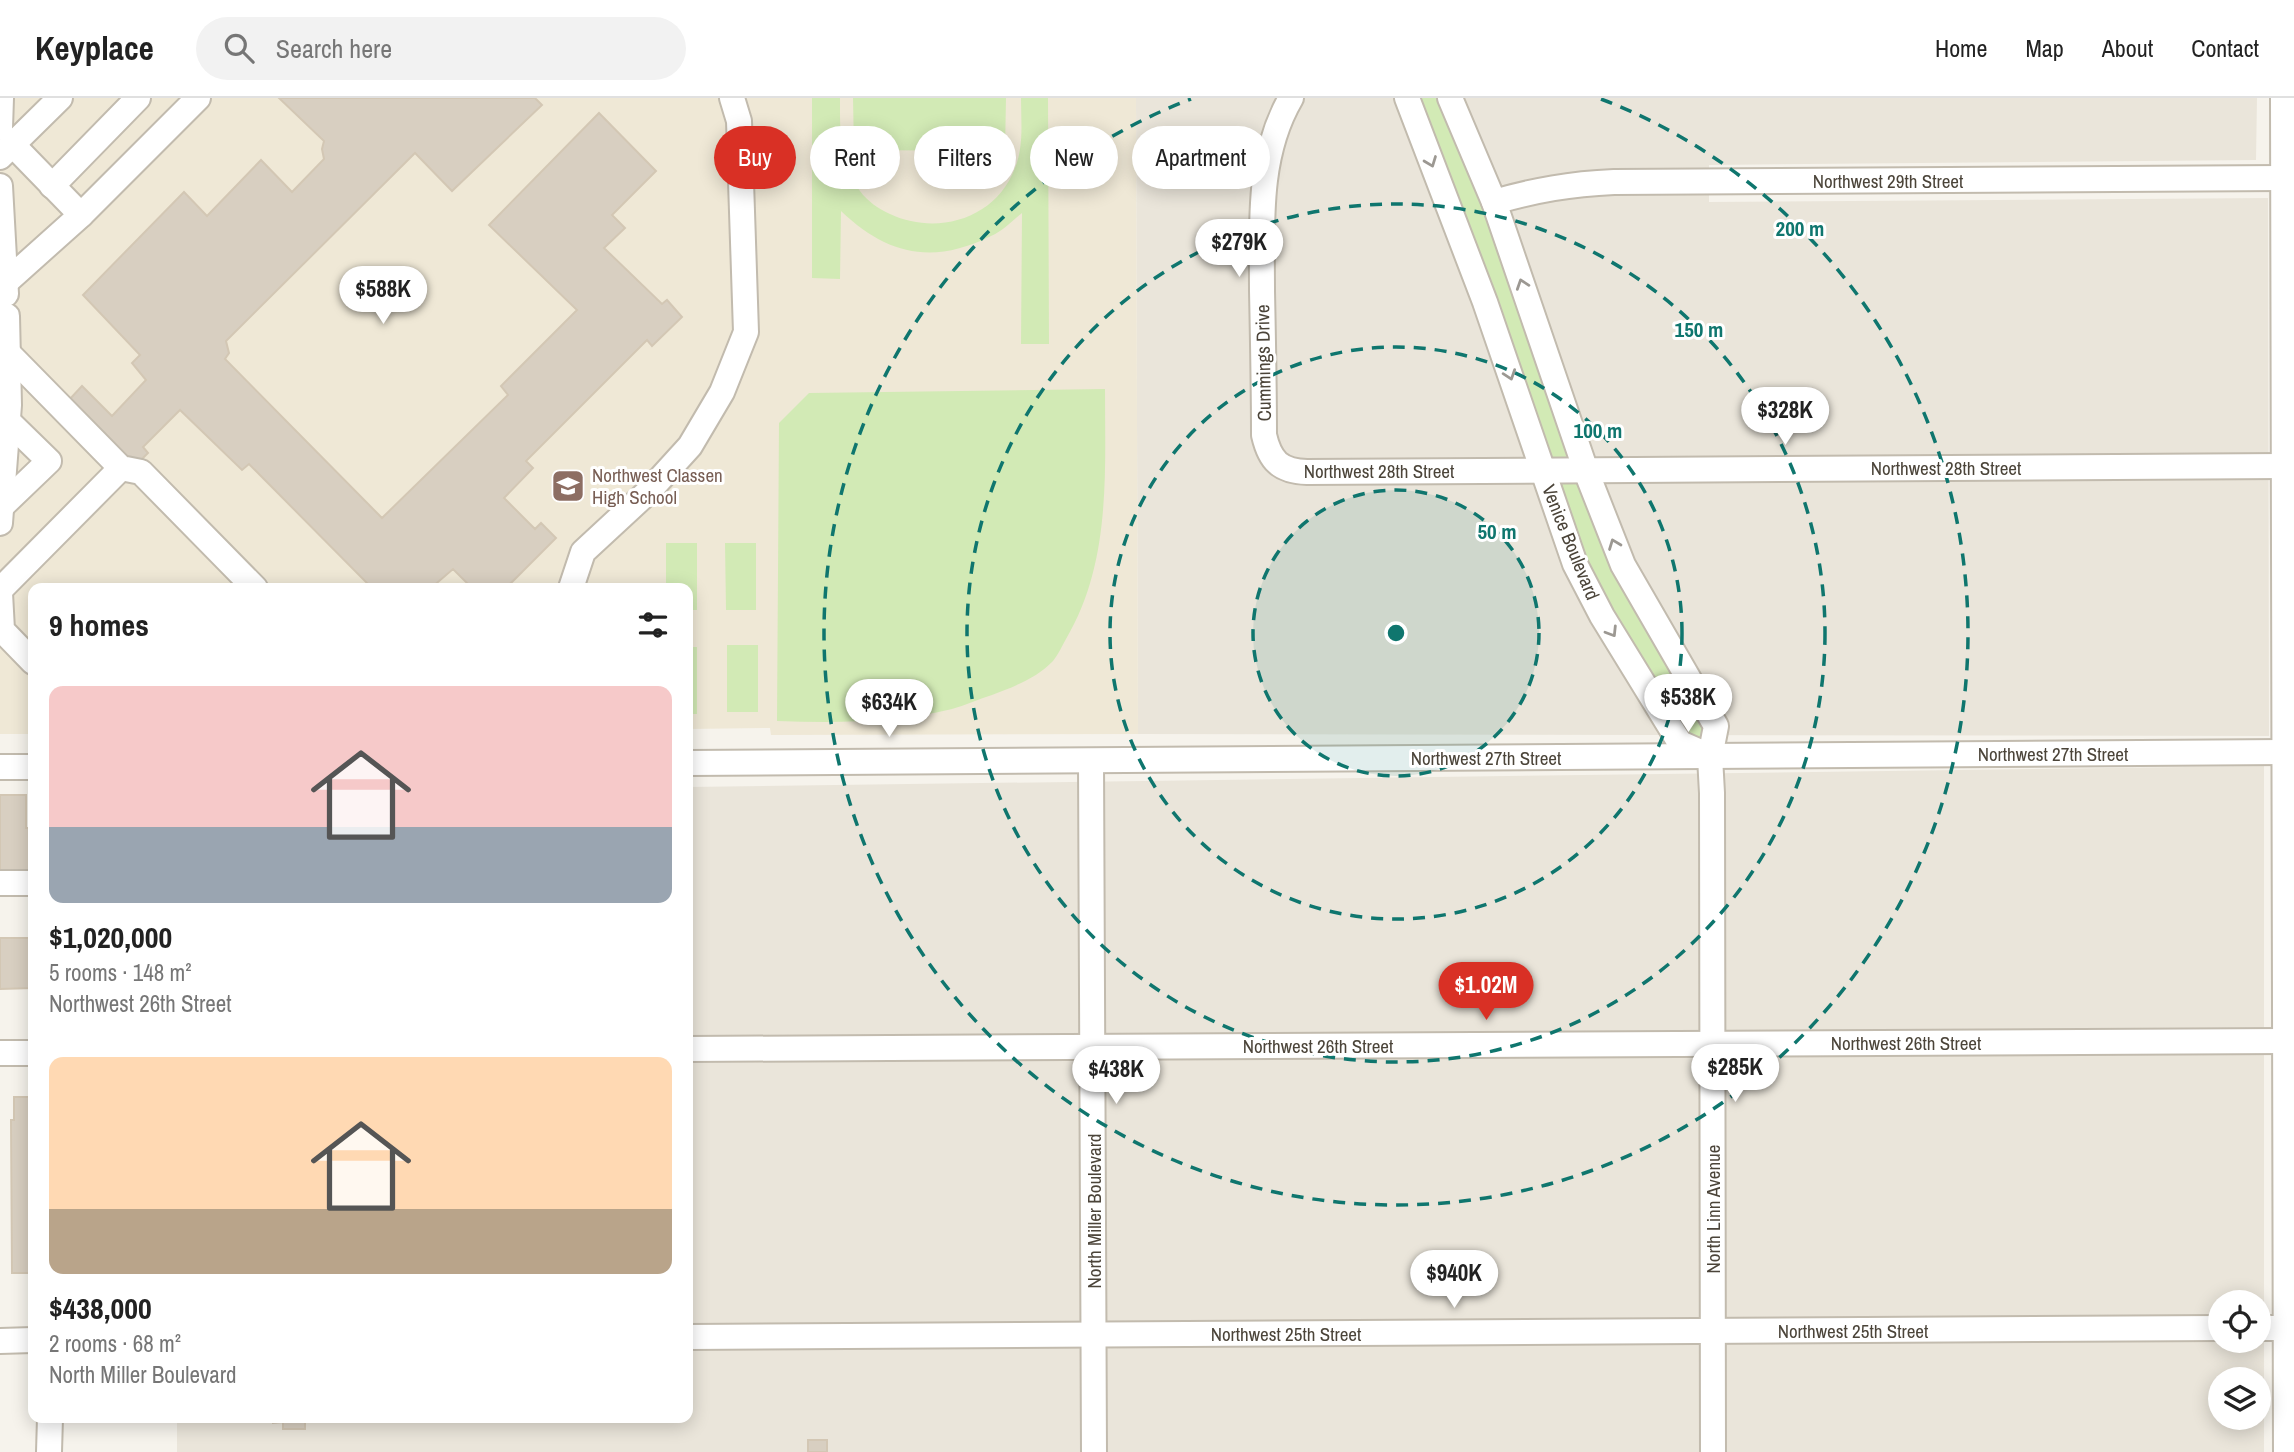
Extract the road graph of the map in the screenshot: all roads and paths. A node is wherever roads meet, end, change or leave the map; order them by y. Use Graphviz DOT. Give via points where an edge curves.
graph roads {
  1 [pos="1,98"];
  2 [pos="60,98"];
  3 [pos="138,98"];
  4 [pos="198,98"];
  5 [pos="732,98"];
  6 [pos="1291,98"];
  7 [pos="1407,98"];
  8 [pos="1450,98"];
  9 [pos="2283,98"];
  10 [pos="4,143"];
  11 [pos="2283,178"];
  12 [pos="0,186"];
  13 [pos="52,186"];
  14 [pos="1494,202"];
  15 [pos="81,215"];
  16 [pos="5,283"];
  17 [pos="3,314"];
  18 [pos="8,354"];
  19 [pos="8,421"];
  20 [pos="1275,462"];
  21 [pos="2284,466"];
  22 [pos="121,468"];
  23 [pos="1542,470"];
  24 [pos="1586,471"];
  25 [pos="1,515"];
  26 [pos="250,583"];
  27 [pos="573,583"];
  28 [pos="0,591"];
  29 [pos="28,657"];
  30 [pos="2284,752"];
  31 [pos="1710,757"];
  32 [pos="1091,761"];
  33 [pos="693,763"];
  34 [pos="28,766"];
  35 [pos="0,767"];
  36 [pos="0,883"];
  37 [pos="28,883"];
  38 [pos="2285,1041"];
  39 [pos="1712,1044"];
  40 [pos="1093,1047"];
  41 [pos="693,1049"];
  42 [pos="0,1053"];
  43 [pos="28,1053"];
  44 [pos="2208,1328"];
  45 [pos="2271,1328"];
  46 [pos="2285,1328"];
  47 [pos="1713,1331"];
  48 [pos="1095,1335"];
  49 [pos="693,1337"];
  50 [pos="28,1340"];
  51 [pos="0,1341"];
  52 [pos="50,1423"];
  53 [pos="49,1452"];
  54 [pos="1094,1452"];
  55 [pos="1713,1452"];
  56 [pos="2286,1452"];
  1 -- 10 [label="street"];
  2 -- 10 [label="street"];
  3 -- 13 [label="street"];
  4 -- 15 [label="street"];
  5 -- 27 [label="street" via="739,121 746,332 722,392 690,446 583,552"];
  6 -- 20 [label="street, Cummings Drive" via="1272,145 1262,195 1264,435"];
  7 -- 23 [label="street, Venice Boulevard, one-way" via="1485,302"];
  8 -- 14 [label="street, Venice Boulevard"];
  9 -- 11 [label="street"];
  10 -- 13 [label="street"];
  11 -- 14 [label="street, Northwest 29th Street" via="1575,183"];
  11 -- 21 [label="street"];
  12 -- 16 [label="street"];
  13 -- 15 [label="street"];
  24 -- 14 [label="street, Venice Boulevard, one-way"];
  15 -- 16 [label="street"];
  16 -- 17 [label="street"];
  17 -- 18 [label="street"];
  18 -- 19 [label="street"];
  18 -- 22 [label="street"];
  19 -- 25 [label="street"];
  19 -- 25 [label="street" via="49,461"];
  20 -- 23 [label="street, Northwest 28th Street" via="1295,471"];
  21 -- 24 [label="street, Northwest 28th Street"];
  21 -- 30 [label="street"];
  22 -- 26 [label="street" via="141,472"];
  22 -- 28 [label="street"];
  23 -- 24 [label="street, Northwest 28th Street"];
  23 -- 31 [label="street, Venice Boulevard, one-way" via="1575,564 1602,616 1680,743"];
  31 -- 24 [label="street, Venice Boulevard, one-way" via="1716,726 1623,565"];
  28 -- 29 [label="street" via="2,629"];
  30 -- 31 [label="street, Northwest 27th Street"];
  30 -- 38 [label="street"];
  31 -- 32 [label="street, Northwest 27th Street"];
  31 -- 39 [label="street, North Linn Avenue"];
  32 -- 33 [label="street, Northwest 27th Street"];
  32 -- 40 [label="street, North Miller Boulevard"];
  34 -- 35 [label="street"];
  36 -- 37 [label="street"];
  38 -- 39 [label="street, Northwest 26th Street"];
  38 -- 46 [label="street"];
  39 -- 40 [label="street, Northwest 26th Street"];
  39 -- 47 [label="street, North Linn Avenue"];
  40 -- 41 [label="street, Northwest 26th Street"];
  40 -- 48 [label="street, North Miller Boulevard"];
  42 -- 43 [label="street"];
  44 -- 47 [label="street, Northwest 25th Street"];
  45 -- 46 [label="street"];
  46 -- 56 [label="street"];
  47 -- 48 [label="street, Northwest 25th Street"];
  47 -- 55 [label="street, North Linn Avenue"];
  48 -- 49 [label="street, Northwest 25th Street"];
  48 -- 54 [label="street, North Miller Boulevard"];
  50 -- 51 [label="street"];
  52 -- 53 [label="street"];
}
